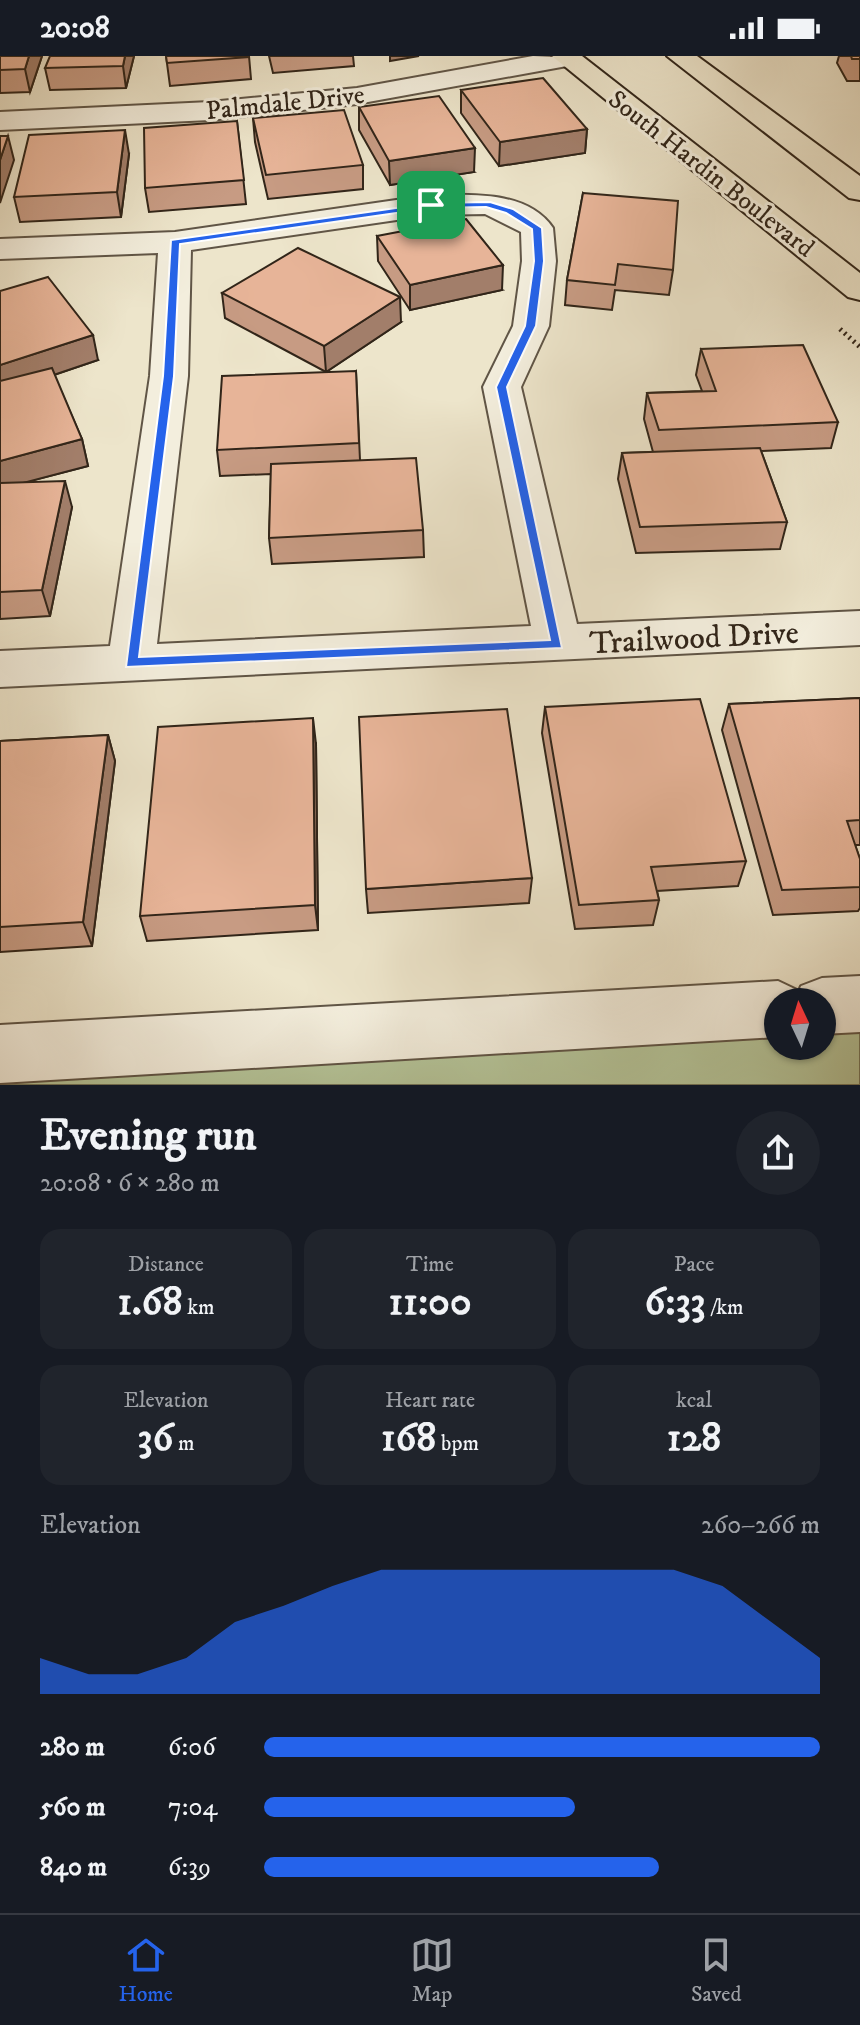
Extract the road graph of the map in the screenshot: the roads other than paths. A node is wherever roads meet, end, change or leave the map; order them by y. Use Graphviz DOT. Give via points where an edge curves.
graph roads {
  1 [pos="680,56"];
  2 [pos="566,57"];
  3 [pos="0,121"];
  4 [pos="860,191"];
  5 [pos="175,242"];
  6 [pos="0,249"];
  7 [pos="860,290"];
  8 [pos="860,628"];
  9 [pos="558,644"];
  10 [pos="131,663"];
  11 [pos="0,669"];
  12 [pos="860,1004"];
  13 [pos="836,1005"];
  14 [pos="764,1010"];
  15 [pos="0,1054"];
  1 -- 4 [label="main road"];
  2 -- 3 [label="street, Palmdale Drive" via="314,100 195,112"];
  2 -- 7 [label="main road, South Hardin Boulevard"];
  5 -- 6 [label="street"];
  5 -- 9 [label="street" via="431,205 487,204 537,228 539,261 531,326 502,387"];
  5 -- 10 [label="street" via="169,376"];
  8 -- 9 [label="street, Trailwood Drive"];
  9 -- 10 [label="street, Trailwood Drive"];
  10 -- 11 [label="street, Trailwood Drive"];
  12 -- 13 [label="street"];
  14 -- 15 [label="street"];
}
